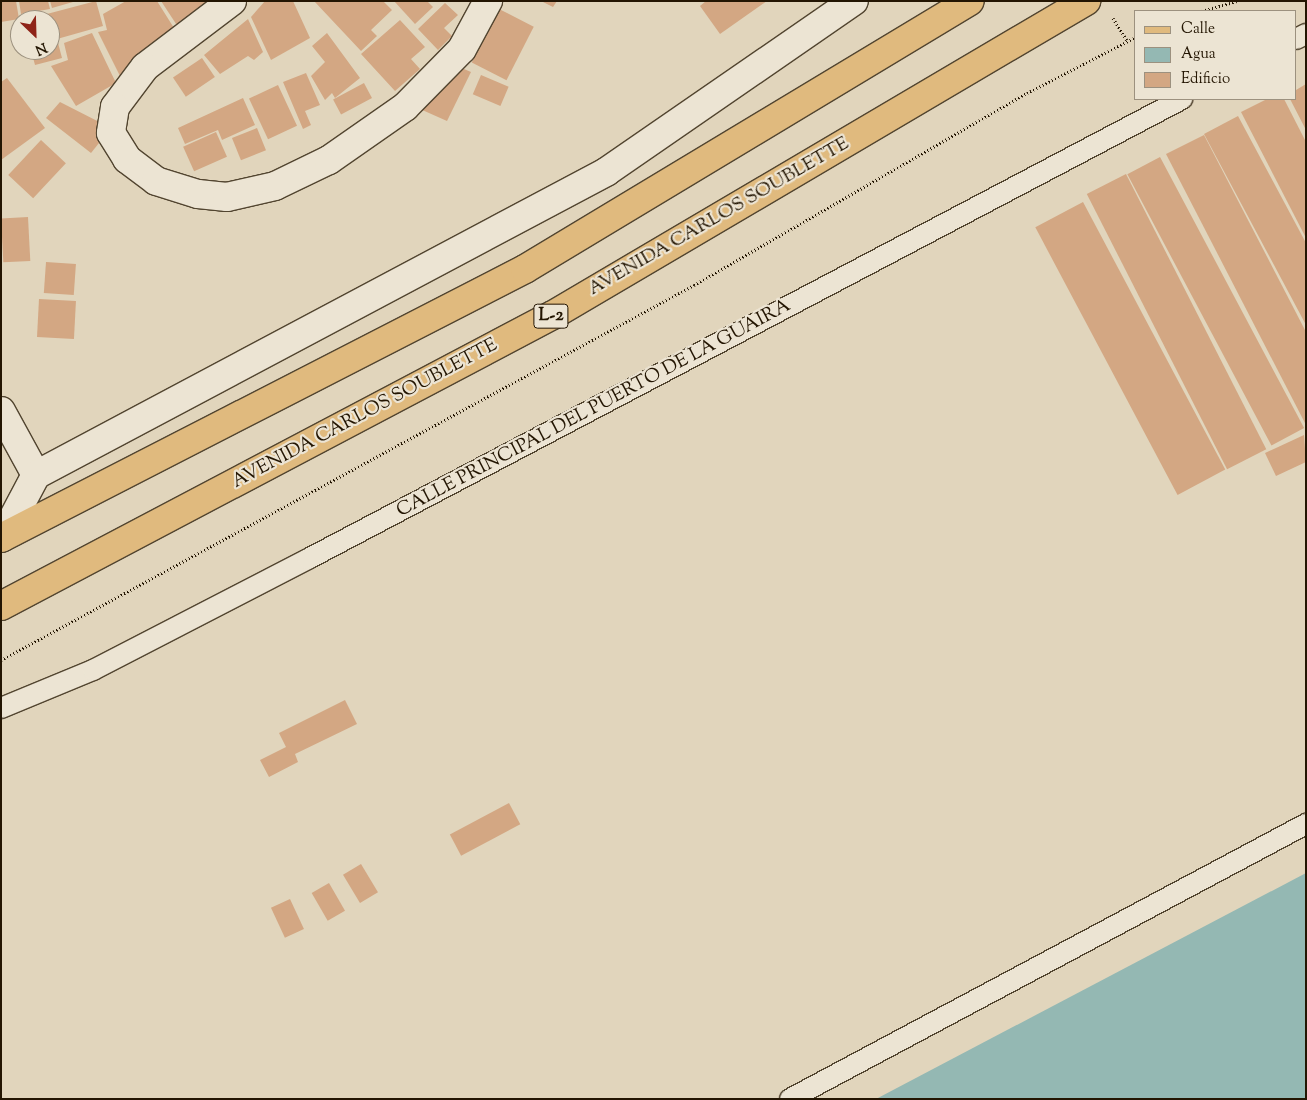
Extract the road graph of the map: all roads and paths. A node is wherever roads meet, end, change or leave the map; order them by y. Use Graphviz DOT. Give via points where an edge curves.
graph roads {
  1 [pos="232,1"];
  2 [pos="488,1"];
  3 [pos="854,1"];
  4 [pos="970,1"];
  5 [pos="1237,1"];
  6 [pos="1098,5"];
  7 [pos="1206,10"];
  8 [pos="1134,38"];
  9 [pos="1134,38"];
  10 [pos="1180,100"];
  11 [pos="1,411"];
  12 [pos="36,475"];
  13 [pos="2,538"];
  14 [pos="1,606"];
  15 [pos="1,659"];
  16 [pos="1,708"];
  17 [pos="1306,824"];
  18 [pos="790,1099"];
  1 -- 2 [label="street" via="145,67 115,107 111,133 127,159 156,182 198,194 227,196 275,186 329,160 405,107 462,49"];
  3 -- 12 [label="street" via="606,172"];
  4 -- 13 [label="main road" via="525,269"];
  5 -- 7 [label="path"];
  6 -- 8 [label="path" via="1124,42"];
  6 -- 14 [label="main road, AVENIDA CARLOS SOUBLETTE / L-2" via="553,315"];
  9 -- 15 [label="path" via="1027,93 694,286 48,638"];
  10 -- 16 [label="lane, CALLE PRINCIPAL DEL PUERTO DE LA GUAIRA" via="222,604 93,670"];
  11 -- 12 [label="street"];
  12 -- 13 [label="street"];
  17 -- 18 [label="lane"];
}
